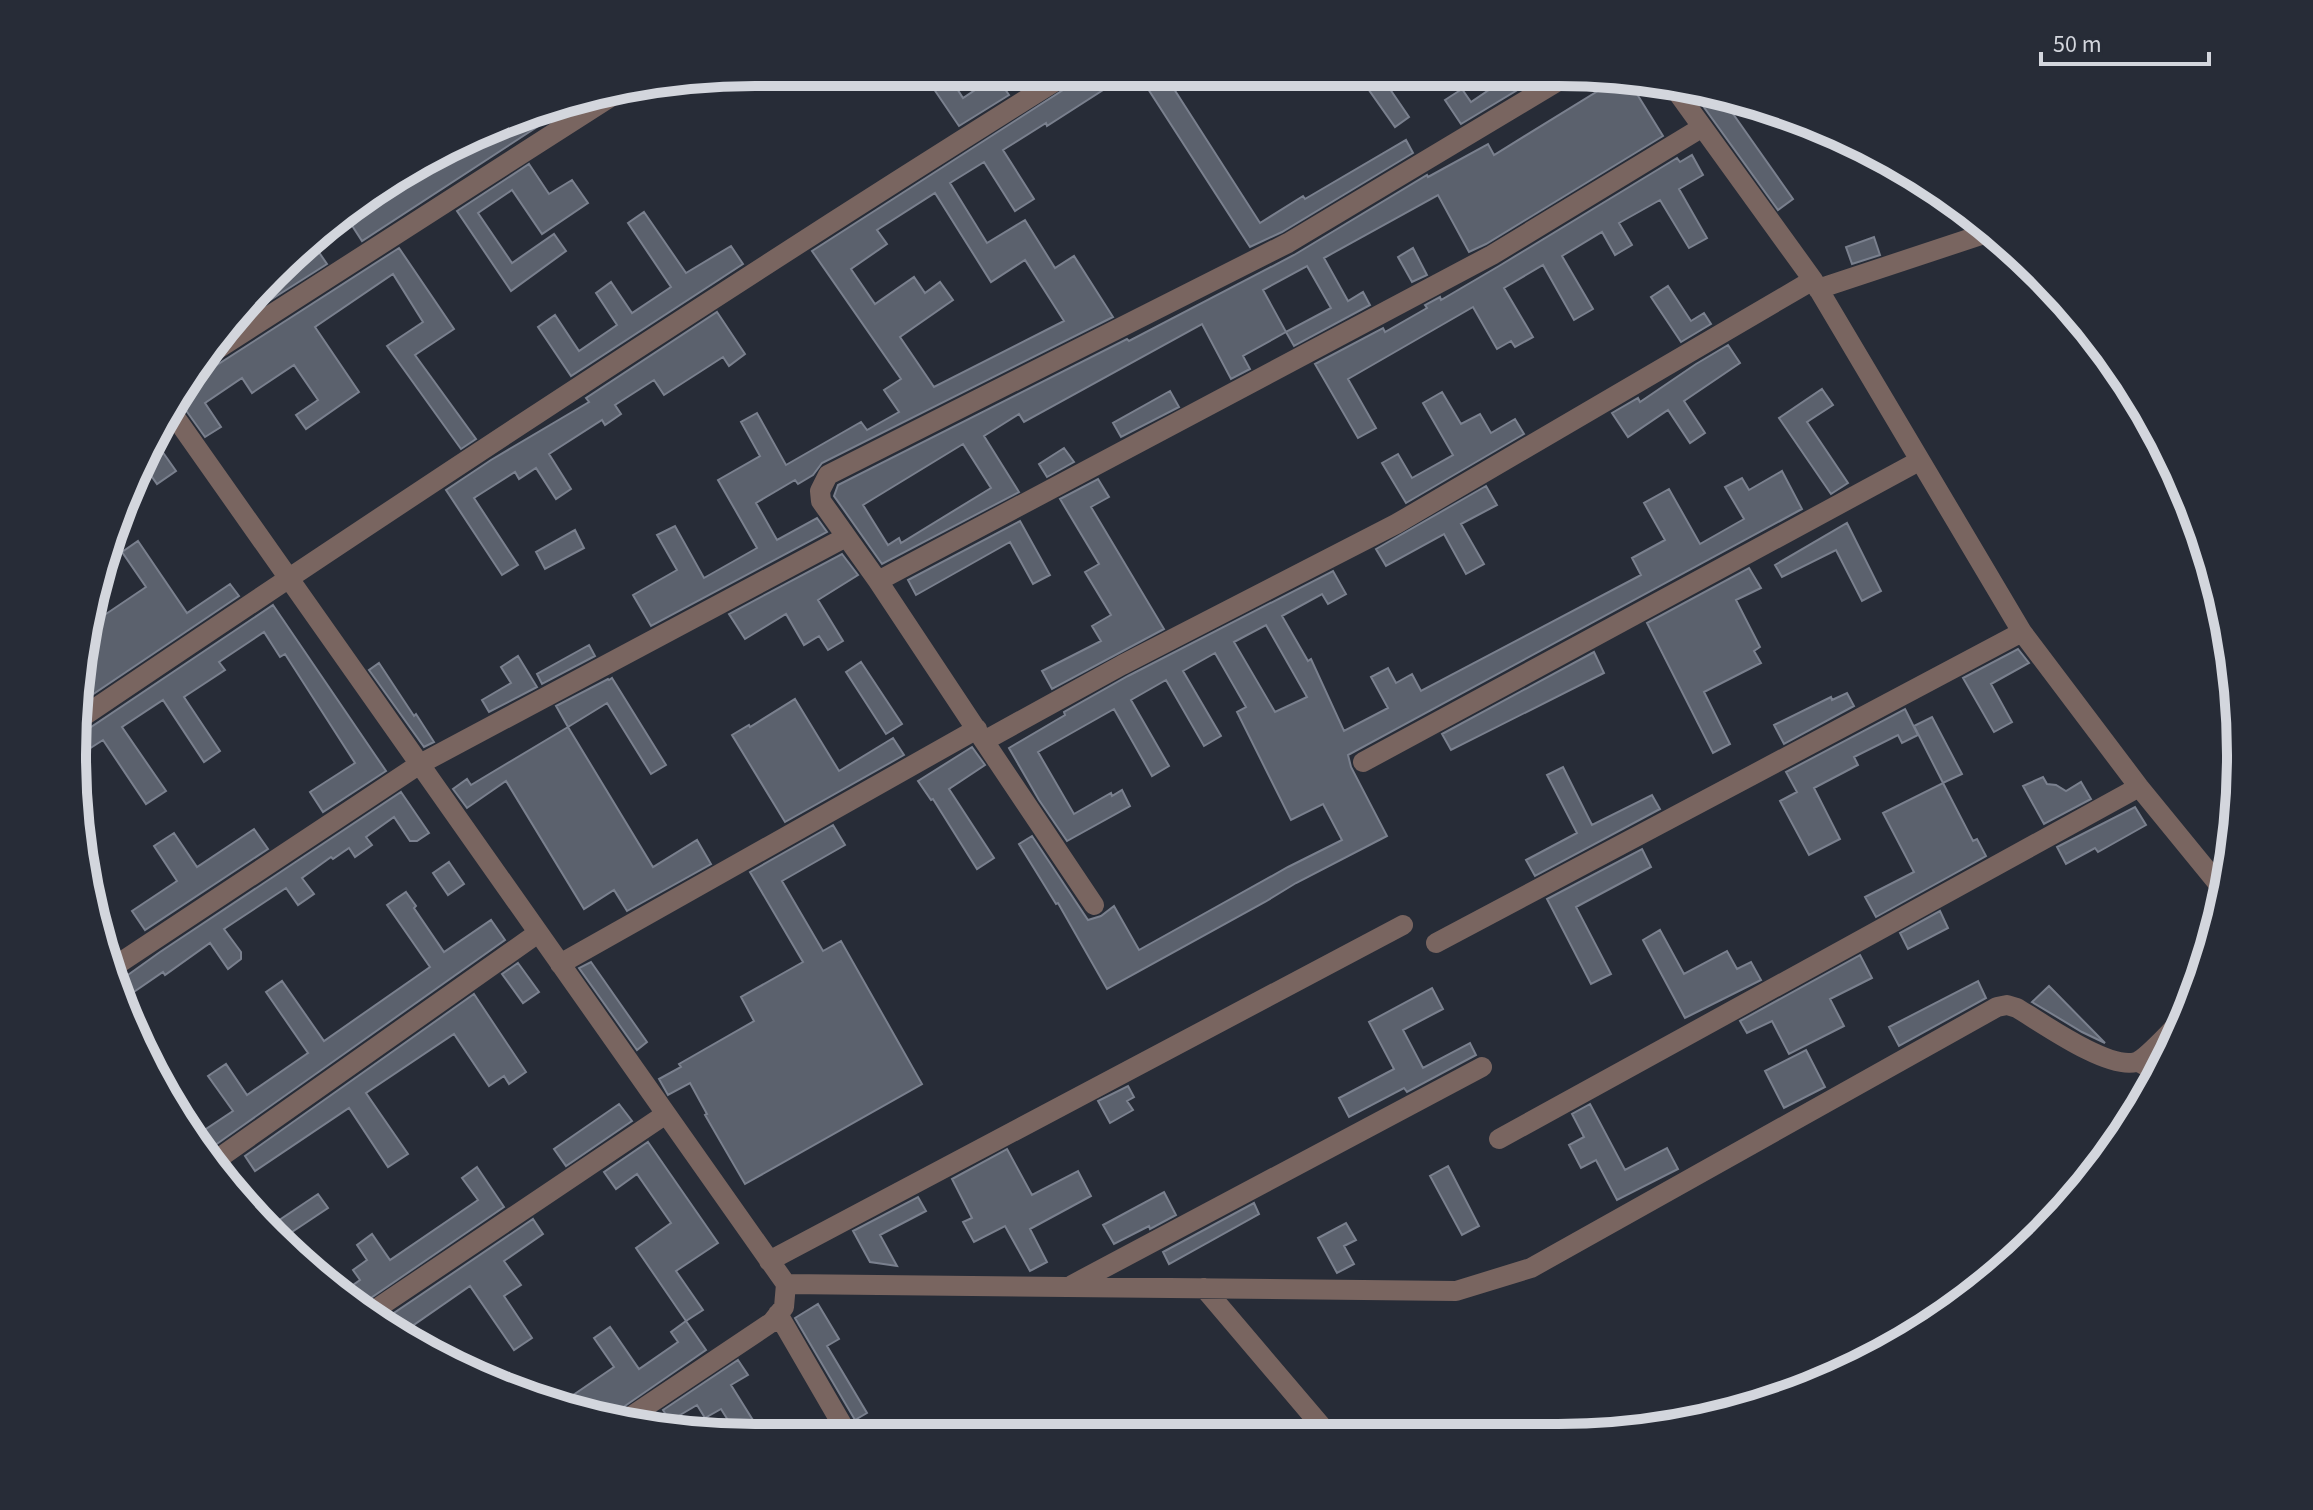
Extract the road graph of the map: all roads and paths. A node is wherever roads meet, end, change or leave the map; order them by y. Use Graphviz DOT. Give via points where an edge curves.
graph roads {
  1 [pos="1048,86"];
  2 [pos="1550,86"];
  3 [pos="1681,98"];
  4 [pos="597,105"];
  5 [pos="1701,128"];
  6 [pos="1979,235"];
  7 [pos="1815,284"];
  8 [pos="229,341"];
  9 [pos="177,419"];
  10 [pos="1919,461"];
  11 [pos="846,537"];
  12 [pos="289,577"];
  13 [pos="878,581"];
  14 [pos="2022,632"];
  15 [pos="87,714"];
  16 [pos="980,735"];
  17 [pos="1363,762"];
  18 [pos="420,764"];
  19 [pos="2139,787"];
  20 [pos="2215,880"];
  21 [pos="1094,905"];
  22 [pos="1403,925"];
  23 [pos="538,933"];
  24 [pos="1436,943"];
  25 [pos="120,963"];
  26 [pos="560,964"];
  27 [pos="2165,1036"];
  28 [pos="2139,1062"];
  29 [pos="1482,1067"];
  30 [pos="2149,1068"];
  31 [pos="666,1114"];
  32 [pos="1499,1139"];
  33 [pos="220,1157"];
  34 [pos="769,1261"];
  35 [pos="786,1284"];
  36 [pos="1068,1287"];
  37 [pos="1204,1288"];
  38 [pos="378,1308"];
  39 [pos="778,1314"];
  40 [pos="636,1413"];
  41 [pos="842,1424"];
  42 [pos="1320,1424"];
  1 -- 12 [label="street"];
  2 -- 11 [label="street" via="1288,243 833,470 823,481 821,501"];
  3 -- 5 [label="street"];
  4 -- 8 [label="street"];
  5 -- 7 [label="street"];
  5 -- 13 [label="street" via="1492,255"];
  6 -- 7 [label="street"];
  7 -- 10 [label="street"];
  7 -- 16 [label="street" via="1396,524"];
  9 -- 12 [label="street"];
  10 -- 14 [label="street"];
  10 -- 17 [label="street"];
  11 -- 13 [label="street"];
  11 -- 18 [label="street"];
  12 -- 15 [label="street"];
  12 -- 18 [label="street"];
  13 -- 16 [label="street"];
  14 -- 19 [label="street"];
  14 -- 24 [label="street"];
  16 -- 21 [label="street"];
  16 -- 26 [label="street"];
  18 -- 23 [label="street"];
  18 -- 25 [label="street"];
  19 -- 20 [label="street"];
  19 -- 32 [label="street"];
  22 -- 34 [label="street"];
  23 -- 26 [label="street"];
  23 -- 33 [label="street"];
  26 -- 31 [label="street"];
  27 -- 28 [label="street"];
  28 -- 30 [label="street"];
  28 -- 37 [label="street" via="2104,1058 2017,1008 1997,1007 1531,1268 1456,1291"];
  29 -- 36 [label="street"];
  31 -- 34 [label="street"];
  31 -- 38 [label="street"];
  34 -- 35 [label="street"];
  35 -- 36 [label="street"];
  35 -- 39 [label="street"];
  36 -- 37 [label="street"];
  37 -- 42 [label="street"];
  39 -- 40 [label="street"];
  39 -- 41 [label="street"];
}
